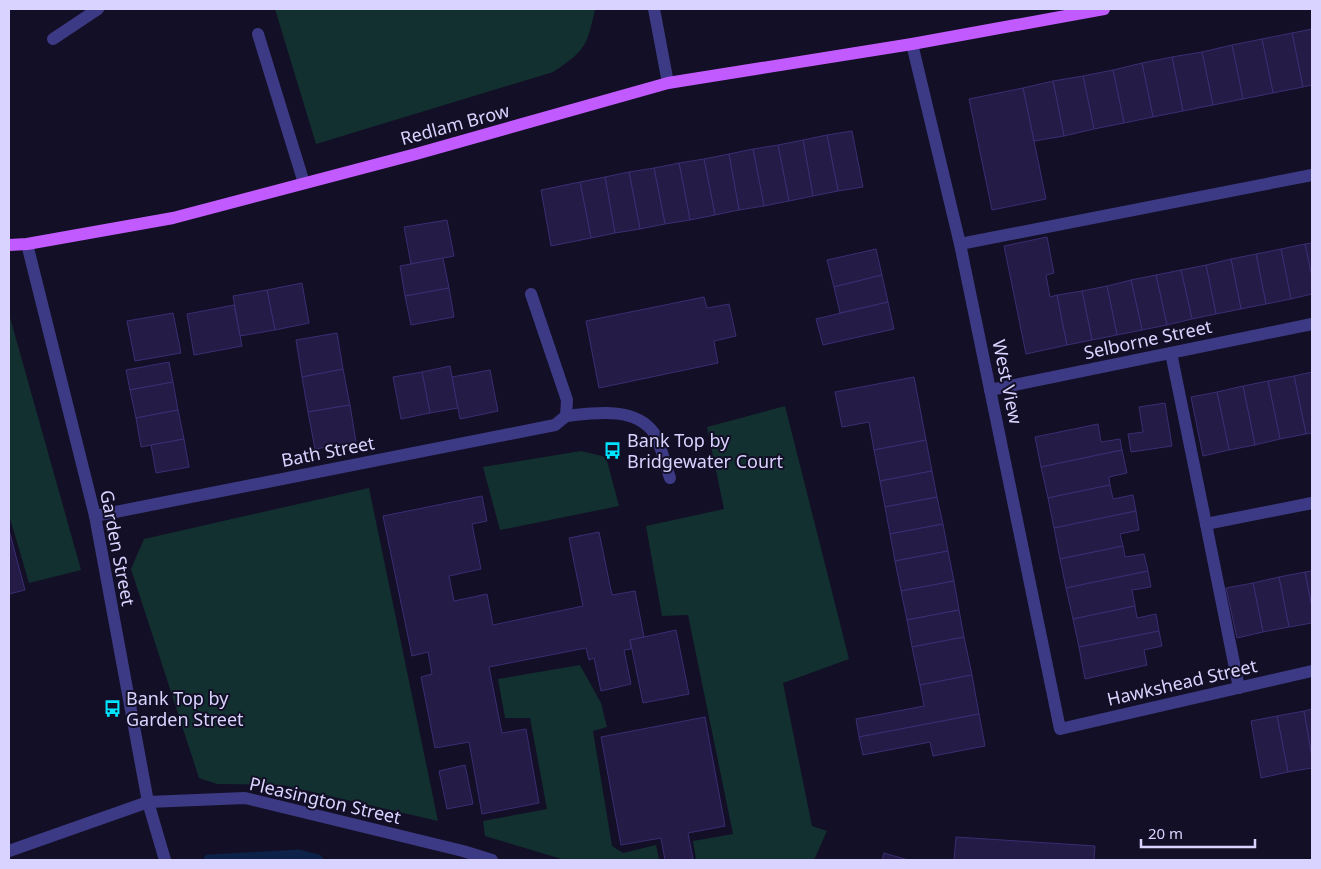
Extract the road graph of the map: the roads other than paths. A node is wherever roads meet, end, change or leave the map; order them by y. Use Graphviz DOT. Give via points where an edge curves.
graph roads {
  1 [pos="98,9"];
  2 [pos="654,9"];
  3 [pos="1104,9"];
  4 [pos="258,34"];
  5 [pos="53,39"];
  6 [pos="912,44"];
  7 [pos="668,83"];
  8 [pos="1312,175"];
  9 [pos="304,183"];
  10 [pos="27,244"];
  11 [pos="960,244"];
  12 [pos="9,245"];
  13 [pos="531,294"];
  14 [pos="1312,324"];
  15 [pos="1171,353"];
  16 [pos="990,390"];
  17 [pos="566,416"];
  18 [pos="670,478"];
  19 [pos="1312,503"];
  20 [pos="95,516"];
  21 [pos="1206,524"];
  22 [pos="1312,672"];
  23 [pos="1239,688"];
  24 [pos="1060,730"];
  25 [pos="148,802"];
  26 [pos="9,851"];
  27 [pos="464,856"];
  28 [pos="165,860"];
  29 [pos="492,860"];
  1 -- 5 [label="street"];
  2 -- 7 [label="street"];
  3 -- 6 [label="main road, Redlam Brow"];
  4 -- 9 [label="street"];
  6 -- 7 [label="main road, Redlam Brow"];
  6 -- 11 [label="street, West View"];
  7 -- 9 [label="main road, Redlam Brow"];
  8 -- 11 [label="street"];
  9 -- 10 [label="main road, Redlam Brow" via="173,218"];
  10 -- 12 [label="main road, Redlam Brow"];
  10 -- 20 [label="street, Garden Street"];
  11 -- 16 [label="street, West View"];
  13 -- 17 [label="street" via="567,400"];
  14 -- 15 [label="street, Selborne Street"];
  15 -- 16 [label="street, Selborne Street"];
  15 -- 21 [label="street"];
  16 -- 24 [label="street, West View"];
  17 -- 18 [label="street" via="604,412 644,423 655,434"];
  17 -- 20 [label="street, Bath Street" via="555,425"];
  19 -- 21 [label="street"];
  20 -- 25 [label="street, Garden Street"];
  21 -- 23 [label="street"];
  22 -- 23 [label="street, Hawkshead Street"];
  23 -- 24 [label="street, Hawkshead Street"];
  25 -- 26 [label="street, Pleasington Street"];
  25 -- 27 [label="street, Pleasington Street" via="245,798"];
  25 -- 28 [label="street, Garden Street"];
  27 -- 29 [label="street, Pleasington Street"];
}
